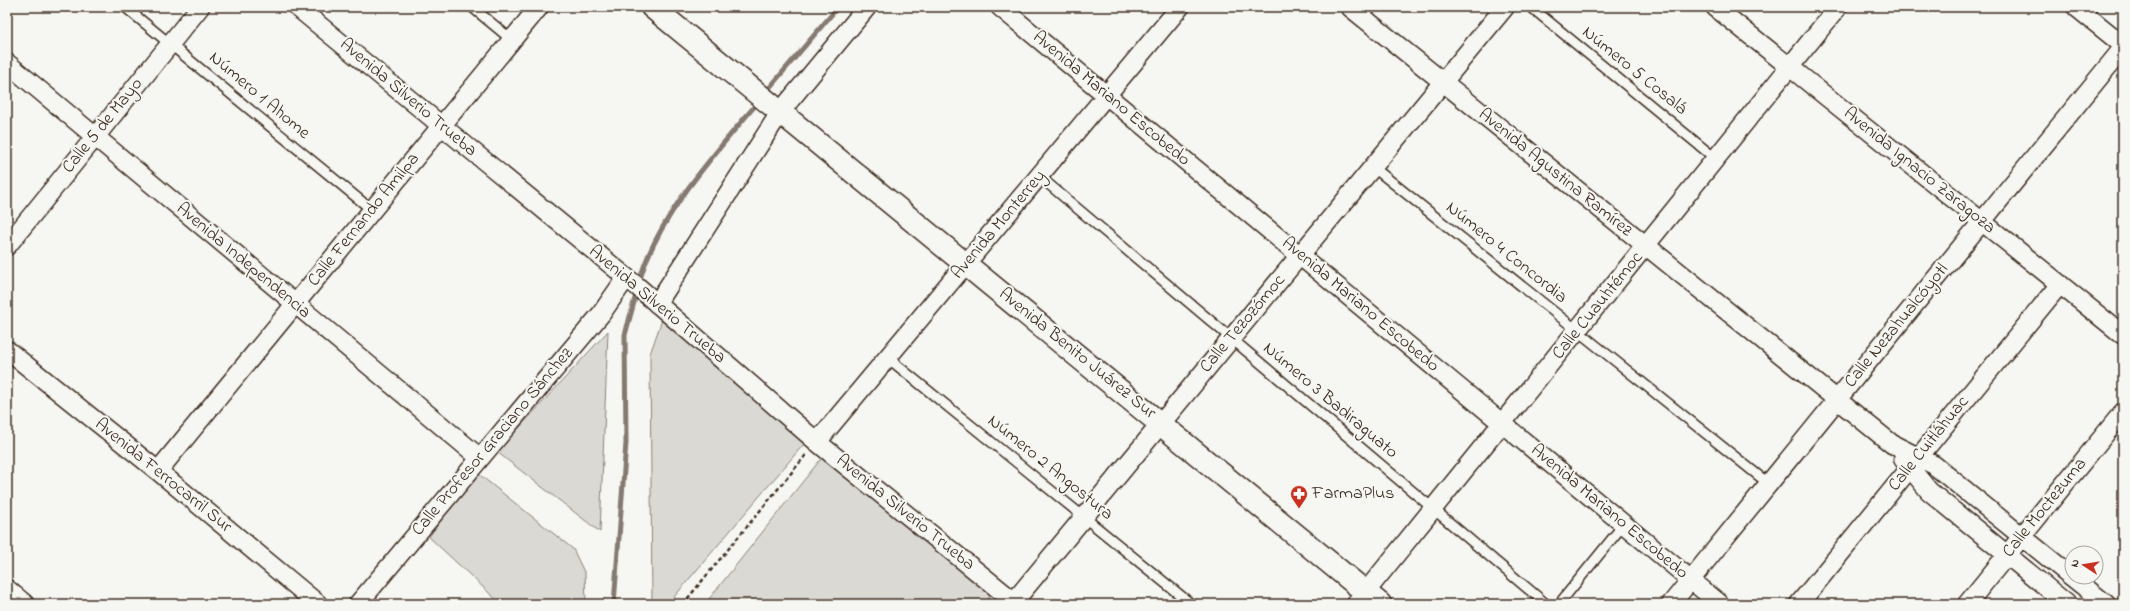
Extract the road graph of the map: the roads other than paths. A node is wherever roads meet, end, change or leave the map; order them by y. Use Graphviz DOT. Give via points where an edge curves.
graph roads {
  1 [pos="125,7"];
  2 [pos="200,7"];
  3 [pos="297,7"];
  4 [pos="472,7"];
  5 [pos="539,7"];
  6 [pos="652,7"];
  7 [pos="867,7"];
  8 [pos="1000,7"];
  9 [pos="1180,7"];
  10 [pos="1350,7"];
  11 [pos="1504,7"];
  12 [pos="1531,7"];
  13 [pos="1715,7"];
  14 [pos="1838,7"];
  15 [pos="2076,7"];
  16 [pos="512,40"];
  17 [pos="170,44"];
  18 [pos="2123,47"];
  19 [pos="7,63"];
  20 [pos="1790,67"];
  21 [pos="1443,82"];
  22 [pos="1106,95"];
  23 [pos="777,108"];
  24 [pos="441,126"];
  25 [pos="94,136"];
  26 [pos="1716,159"];
  27 [pos="1373,167"];
  28 [pos="1039,176"];
  29 [pos="372,210"];
  30 [pos="1982,222"];
  31 [pos="7,246"];
  32 [pos="1646,246"];
  33 [pos="1300,255"];
  34 [pos="966,264"];
  35 [pos="626,278"];
  36 [pos="2060,284"];
  37 [pos="295,304"];
  38 [pos="657,304"];
  39 [pos="1577,331"];
  40 [pos="2123,335"];
  41 [pos="1231,338"];
  42 [pos="7,350"];
  43 [pos="888,358"];
  44 [pos="1837,400"];
  45 [pos="2123,412"];
  46 [pos="1161,424"];
  47 [pos="1502,424"];
  48 [pos="817,442"];
  49 [pos="480,458"];
  50 [pos="1914,463"];
  51 [pos="158,471"];
  52 [pos="1769,484"];
  53 [pos="1434,509"];
  54 [pos="1084,517"];
  55 [pos="1624,524"];
  56 [pos="2022,536"];
  57 [pos="2007,555"];
  58 [pos="2064,570"];
  59 [pos="1691,580"];
  60 [pos="2082,585"];
  61 [pos="7,589"];
  62 [pos="1367,600"];
  63 [pos="1014,603"];
  64 [pos="25,604"];
  65 [pos="318,604"];
  66 [pos="358,604"];
  67 [pos="1191,604"];
  68 [pos="1546,604"];
  69 [pos="1559,604"];
  70 [pos="1671,604"];
  71 [pos="1720,604"];
  72 [pos="1799,604"];
  73 [pos="1967,604"];
  74 [pos="2067,604"];
  75 [pos="2106,604"];
  1 -- 17 [label="lane, Número 1 Ahome"];
  2 -- 17 [label="street, Calle 5 de Mayo"];
  3 -- 24 [label="street, Avenida Silverio Trueba"];
  4 -- 16 [label="lane"];
  5 -- 16 [label="street, Calle Fernando Amilpa"];
  6 -- 23 [label="street, Avenida Benito Juárez Sur"];
  7 -- 23 [label="street"];
  8 -- 22 [label="street, Avenida Mariano Escobedo"];
  9 -- 22 [label="street, Avenida Monterrey"];
  10 -- 21 [label="street, Avenida Agustina Ramírez"];
  11 -- 21 [label="street, Calle Tezozómoc"];
  12 -- 26 [label="lane, Número 5 Cosalá"];
  13 -- 20 [label="street, Avenida Ignacio Zaragoza"];
  14 -- 20 [label="street, Calle Cuauhtémoc"];
  15 -- 18 [label="street"];
  16 -- 24 [label="street, Calle Fernando Amilpa"];
  17 -- 25 [label="street, Calle 5 de Mayo"];
  17 -- 29 [label="lane, Número 1 Ahome"];
  18 -- 30 [label="street, Calle Nezahualcóyotl"];
  19 -- 25 [label="street, Avenida Independencia"];
  20 -- 26 [label="street, Calle Cuauhtémoc"];
  20 -- 30 [label="street, Avenida Ignacio Zaragoza"];
  21 -- 27 [label="street, Calle Tezozómoc"];
  21 -- 32 [label="street, Avenida Agustina Ramírez"];
  22 -- 28 [label="street, Avenida Monterrey"];
  22 -- 33 [label="street, Avenida Mariano Escobedo"];
  23 -- 34 [label="street, Avenida Benito Juárez Sur"];
  23 -- 38 [label="street"];
  24 -- 29 [label="street, Calle Fernando Amilpa"];
  24 -- 35 [label="street, Avenida Silverio Trueba"];
  25 -- 31 [label="street, Calle 5 de Mayo"];
  25 -- 37 [label="street, Avenida Independencia"];
  26 -- 32 [label="street, Calle Cuauhtémoc"];
  27 -- 33 [label="street, Calle Tezozómoc"];
  27 -- 39 [label="lane, Número 4 Concordia"];
  28 -- 34 [label="street, Avenida Monterrey"];
  28 -- 41 [label="lane, Número 3 Badiraguato"];
  29 -- 37 [label="street, Calle Fernando Amilpa"];
  30 -- 36 [label="street, Avenida Ignacio Zaragoza"];
  30 -- 44 [label="street, Calle Nezahualcóyotl"];
  32 -- 39 [label="street, Calle Cuauhtémoc"];
  32 -- 44 [label="street, Avenida Agustina Ramírez"];
  33 -- 41 [label="street, Calle Tezozómoc"];
  33 -- 47 [label="street, Avenida Mariano Escobedo"];
  34 -- 43 [label="street, Avenida Monterrey"];
  34 -- 46 [label="street, Avenida Benito Juárez Sur"];
  35 -- 38 [label="street, Avenida Silverio Trueba"];
  35 -- 49 [label="street, Calle Profesor Graciano Sánchez" via="601,314"];
  36 -- 40 [label="street, Avenida Ignacio Zaragoza"];
  36 -- 50 [label="street, Calle Cuitláhuac"];
  37 -- 49 [label="street, Avenida Independencia"];
  37 -- 51 [label="street, Calle Fernando Amilpa"];
  38 -- 48 [label="street, Avenida Silverio Trueba"];
  39 -- 47 [label="street, Calle Cuauhtémoc"];
  39 -- 52 [label="lane, Número 4 Concordia"];
  41 -- 46 [label="street, Calle Tezozómoc"];
  41 -- 53 [label="lane, Número 3 Badiraguato"];
  42 -- 51 [label="street, Avenida Ferrocarril Sur"];
  43 -- 48 [label="street, Avenida Monterrey"];
  43 -- 54 [label="lane, Número 2 Angostura"];
  44 -- 50 [label="street, Avenida Agustina Ramírez"];
  44 -- 52 [label="street, Calle Nezahualcóyotl"];
  45 -- 56 [label="street, Calle Moctezuma"];
  46 -- 54 [label="street, Calle Tezozómoc"];
  46 -- 62 [label="street, Avenida Benito Juárez Sur"];
  47 -- 53 [label="street, Calle Cuauhtémoc"];
  47 -- 55 [label="street, Avenida Mariano Escobedo"];
  48 -- 63 [label="street, Avenida Silverio Trueba"];
  49 -- 66 [label="street, Calle Profesor Graciano Sánchez"];
  50 -- 56 [label="street, Avenida Agustina Ramírez" via="1944,472"];
  50 -- 57 [label="street, Avenida Agustina Ramírez" via="1929,491"];
  50 -- 72 [label="street, Calle Cuitláhuac"];
  51 -- 65 [label="street, Avenida Ferrocarril Sur"];
  52 -- 59 [label="street, Calle Nezahualcóyotl"];
  53 -- 62 [label="street, Calle Cuauhtémoc"];
  53 -- 68 [label="lane, Número 3 Badiraguato"];
  54 -- 63 [label="street, Calle Tezozómoc"];
  54 -- 67 [label="lane, Número 2 Angostura"];
  55 -- 59 [label="street, Avenida Mariano Escobedo"];
  55 -- 69 [label="lane"];
  56 -- 57 [label="street, Calle Moctezuma"];
  56 -- 58 [label="street, Avenida Agustina Ramírez"];
  57 -- 73 [label="street, Calle Moctezuma"];
  57 -- 74 [label="street, Avenida Agustina Ramírez"];
  59 -- 70 [label="street, Calle Nezahualcóyotl"];
  59 -- 71 [label="street, Avenida Mariano Escobedo"];
  60 -- 75 [label="street, Avenida Agustina Ramírez"];
  61 -- 64 [label="street"];
}
